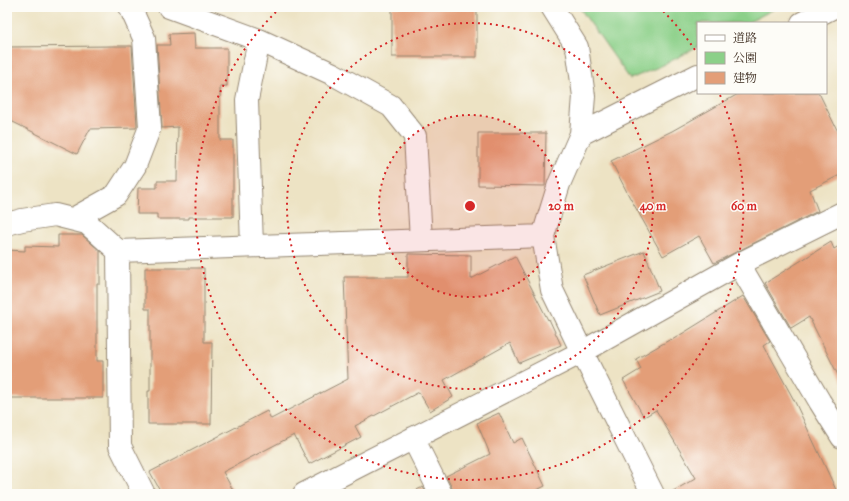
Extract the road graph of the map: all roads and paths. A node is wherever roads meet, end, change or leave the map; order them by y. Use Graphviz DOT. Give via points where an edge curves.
graph roads {
  1 [pos="130,7"];
  2 [pos="169,7"];
  3 [pos="552,7"];
  4 [pos="834,7"];
  5 [pos="804,22"];
  6 [pos="259,40"];
  7 [pos="697,76"];
  8 [pos="581,134"];
  9 [pos="842,213"];
  10 [pos="73,219"];
  11 [pos="7,224"];
  12 [pos="543,236"];
  13 [pos="421,240"];
  14 [pos="252,246"];
  15 [pos="118,251"];
  16 [pos="739,264"];
  17 [pos="582,352"];
  18 [pos="842,437"];
  19 [pos="413,438"];
  20 [pos="144,494"];
  21 [pos="304,494"];
  22 [pos="441,494"];
  23 [pos="654,494"];
  1 -- 10 [label="street" via="144,38 150,127 136,166 116,195"];
  2 -- 6 [label="street"];
  3 -- 8 [label="street" via="577,47 584,96"];
  4 -- 5 [label="street"];
  6 -- 13 [label="street" via="333,74 391,106 415,136"];
  6 -- 14 [label="street" via="247,100"];
  7 -- 8 [label="street"];
  8 -- 12 [label="street" via="559,184"];
  9 -- 16 [label="street"];
  10 -- 11 [label="street" via="55,215"];
  10 -- 15 [label="street" via="88,223"];
  12 -- 13 [label="street"];
  12 -- 17 [label="street" via="552,290"];
  13 -- 14 [label="street"];
  14 -- 15 [label="street"];
  15 -- 20 [label="street" via="120,446"];
  16 -- 17 [label="street"];
  16 -- 18 [label="street"];
  17 -- 19 [label="street"];
  17 -- 23 [label="street"];
  19 -- 21 [label="street"];
  19 -- 22 [label="street"];
}
